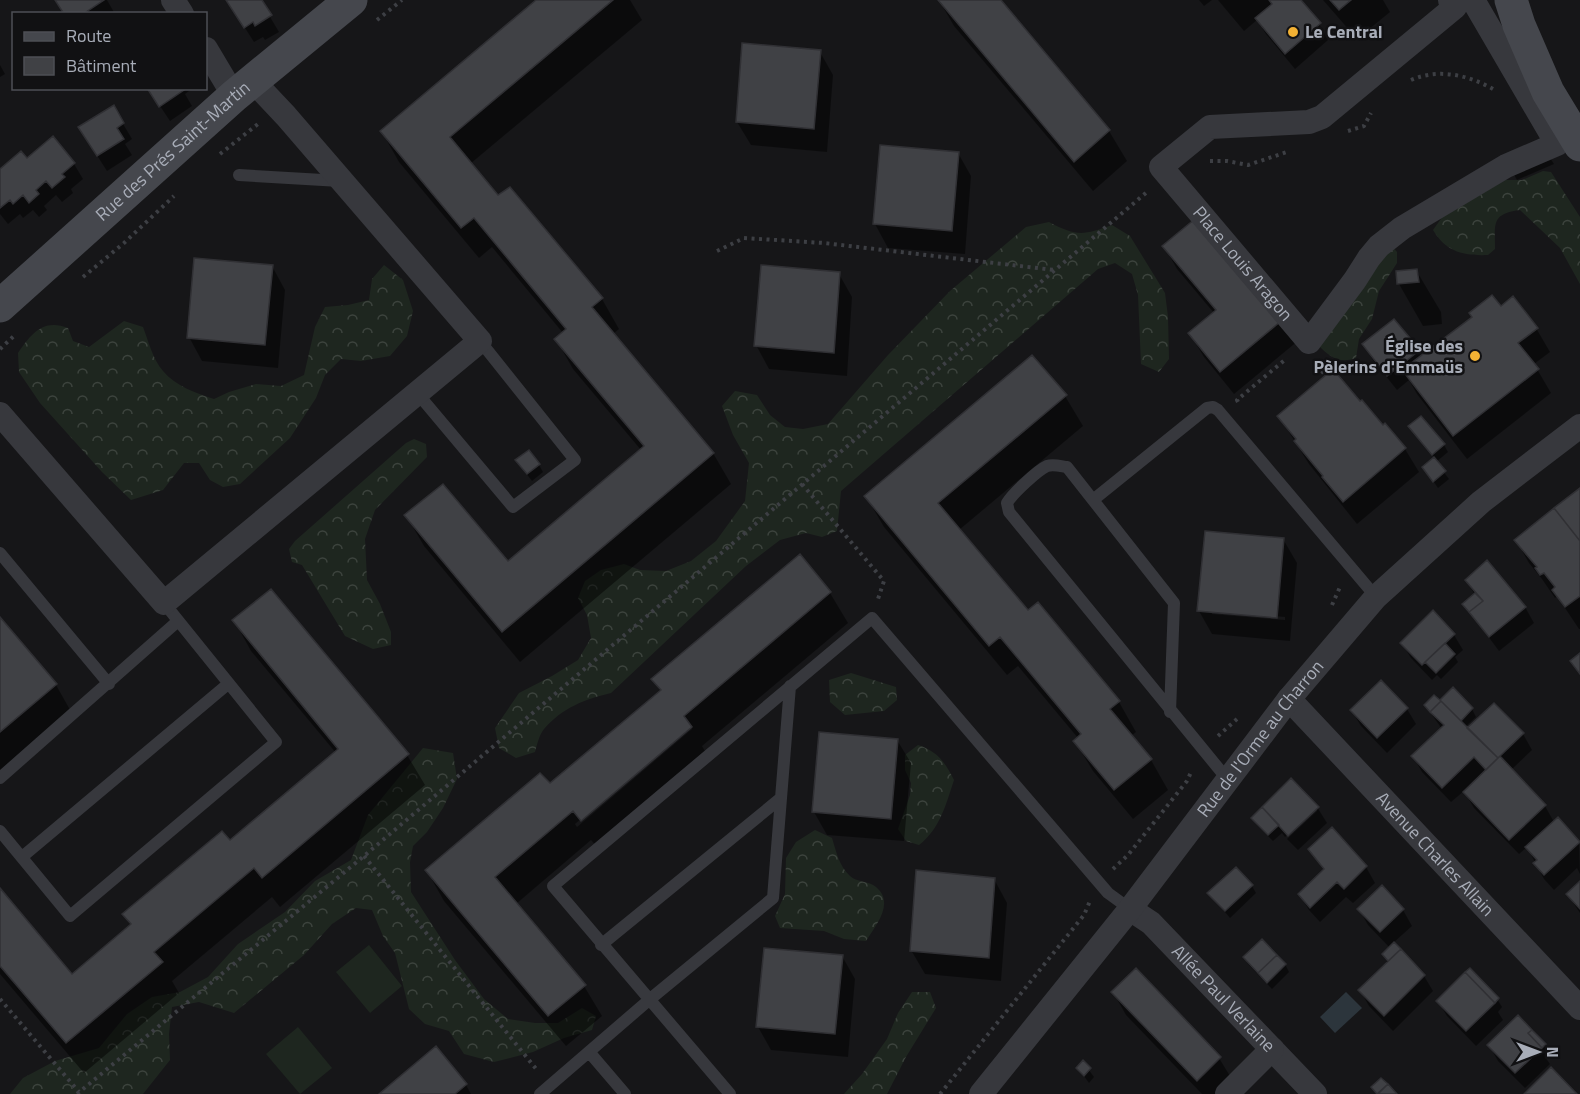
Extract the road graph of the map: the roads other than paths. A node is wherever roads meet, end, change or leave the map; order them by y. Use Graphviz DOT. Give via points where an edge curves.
graph roads {
  1 [pos="351,0"];
  2 [pos="1450,0"];
  3 [pos="1473,0"];
  4 [pos="1511,0"];
  5 [pos="207,50"];
  6 [pos="243,88"];
  7 [pos="1580,145"];
  8 [pos="239,175"];
  9 [pos="342,181"];
  10 [pos="0,306"];
  11 [pos="480,341"];
  12 [pos="418,394"];
  13 [pos="0,414"];
  14 [pos="1580,426"];
  15 [pos="1093,500"];
  16 [pos="0,553"];
  17 [pos="1376,597"];
  18 [pos="171,612"];
  19 [pos="109,684"];
  20 [pos="228,684"];
  21 [pos="790,686"];
  22 [pos="1289,699"];
  23 [pos="1170,712"];
  24 [pos="0,777"];
  25 [pos="1228,780"];
  26 [pos="781,798"];
  27 [pos="0,831"];
  28 [pos="22,857"];
  29 [pos="1130,909"];
  30 [pos="601,945"];
  31 [pos="649,1000"];
  32 [pos="1580,1008"];
  33 [pos="1272,1049"];
  34 [pos="590,1053"];
  35 [pos="545,1090"];
  36 [pos="625,1094"];
  37 [pos="730,1094"];
  38 [pos="981,1094"];
  39 [pos="1227,1094"];
  40 [pos="1315,1094"];
  1 -- 6 [label="street, Rue des Prés Saint-Martin"];
  2 -- 3 [label="street, Place Louis Aragon" via="1455,7 1322,117 1309,122 1210,127 1171,166 1309,342 1379,246 1506,165 1557,144"];
  4 -- 7 [label="street" via="1548,92"];
  5 -- 6 [label="street"];
  6 -- 9 [label="street" via="278,108"];
  6 -- 10 [label="street, Rue des Prés Saint-Martin"];
  8 -- 9 [label="lane"];
  9 -- 11 [label="street"];
  11 -- 12 [label="street"];
  11 -- 12 [label="lane" via="575,460 513,507"];
  12 -- 18 [label="street"];
  13 -- 18 [label="street"];
  14 -- 17 [label="street, Rue de l'Orme au Charron" via="1481,502"];
  15 -- 17 [label="lane" via="1213,407"];
  15 -- 23 [label="lane" via="1174,603"];
  15 -- 23 [label="lane" via="1066,467 1058,465 1047,466 1006,503 1009,512"];
  16 -- 19 [label="lane"];
  17 -- 22 [label="street, Rue de l'Orme au Charron"];
  18 -- 19 [label="lane"];
  18 -- 20 [label="lane"];
  19 -- 24 [label="lane"];
  20 -- 28 [label="lane"];
  20 -- 28 [label="lane" via="276,742 70,916"];
  21 -- 26 [label="lane"];
  21 -- 29 [label="lane" via="872,618 1098,882"];
  21 -- 30 [label="lane" via="553,886"];
  22 -- 25 [label="street, Rue de l'Orme au Charron"];
  22 -- 32 [label="street, Avenue Charles Allain"];
  23 -- 25 [label="lane"];
  25 -- 29 [label="street, Rue de l'Orme au Charron"];
  26 -- 30 [label="lane"];
  26 -- 31 [label="lane" via="773,898"];
  27 -- 28 [label="lane"];
  29 -- 33 [label="street, Allée Paul Verlaine" via="1151,923"];
  29 -- 38 [label="street, Rue de l'Orme au Charron"];
  30 -- 31 [label="lane"];
  31 -- 34 [label="lane"];
  31 -- 37 [label="lane"];
  33 -- 39 [label="street"];
  33 -- 40 [label="street, Allée Paul Verlaine"];
  34 -- 35 [label="lane"];
  34 -- 36 [label="lane"];
}
